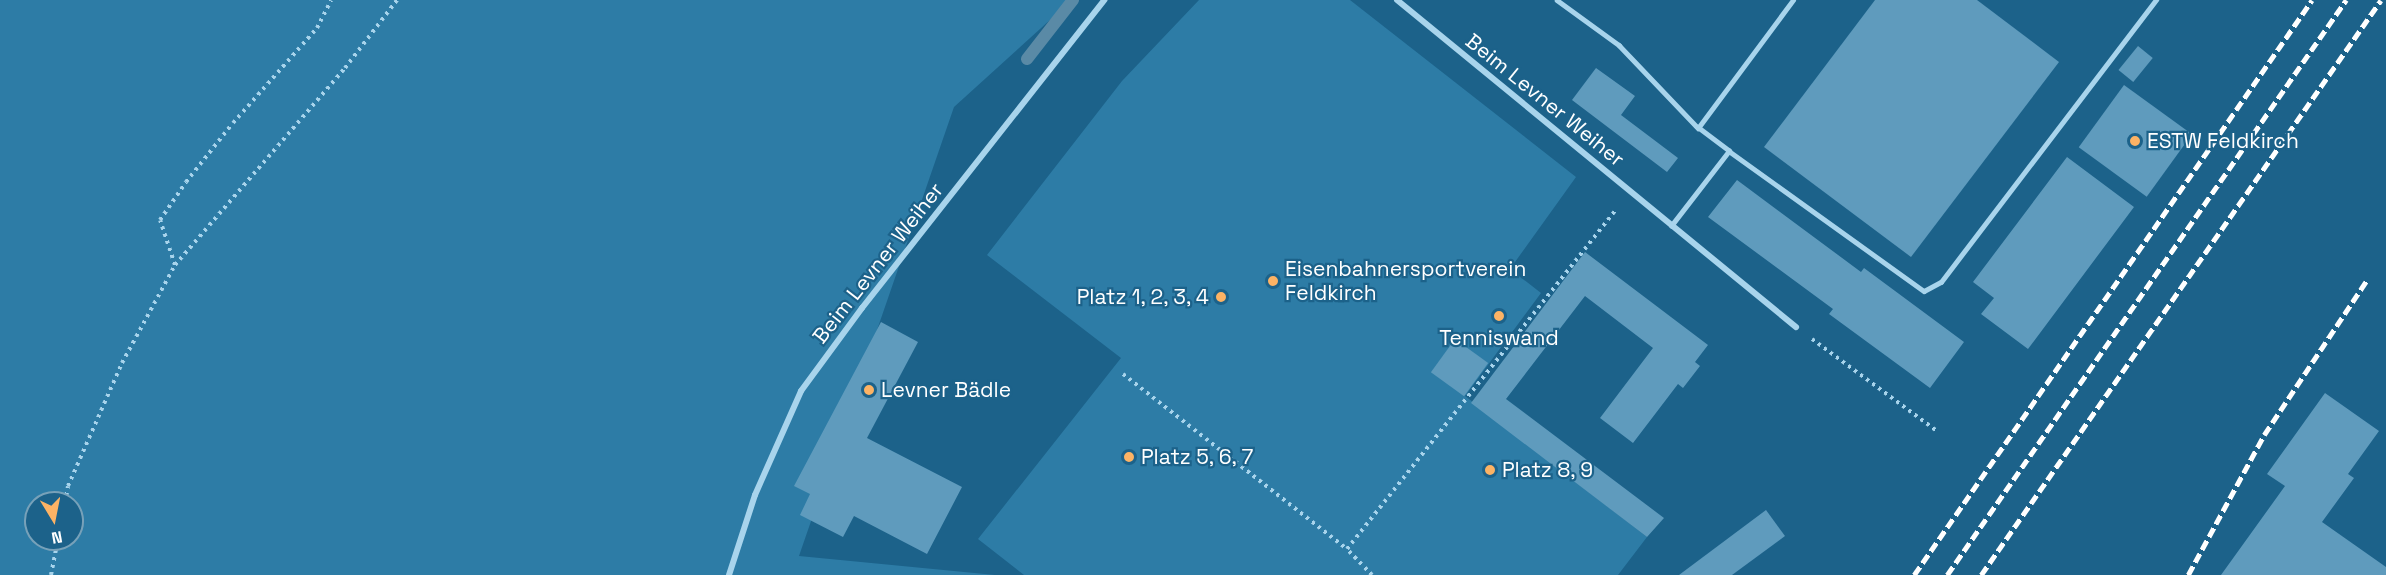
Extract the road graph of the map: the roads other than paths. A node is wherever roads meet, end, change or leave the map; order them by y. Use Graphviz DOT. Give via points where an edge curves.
graph roads {
  1 [pos="1104,0"];
  2 [pos="1397,0"];
  3 [pos="1557,0"];
  4 [pos="1793,0"];
  5 [pos="2156,0"];
  6 [pos="1698,128"];
  7 [pos="1729,151"];
  8 [pos="1671,226"];
  9 [pos="1796,327"];
  10 [pos="729,575"];
  1 -- 10 [label="street, Beim Levner Weiher" via="801,391 755,495"];
  2 -- 8 [label="street, Beim Levner Weiher"];
  3 -- 6 [label="lane" via="1619,45"];
  4 -- 6 [label="lane"];
  5 -- 7 [label="lane" via="1941,282 1924,291"];
  6 -- 7 [label="lane"];
  7 -- 8 [label="lane"];
  8 -- 9 [label="street, Beim Levner Weiher"];
}
